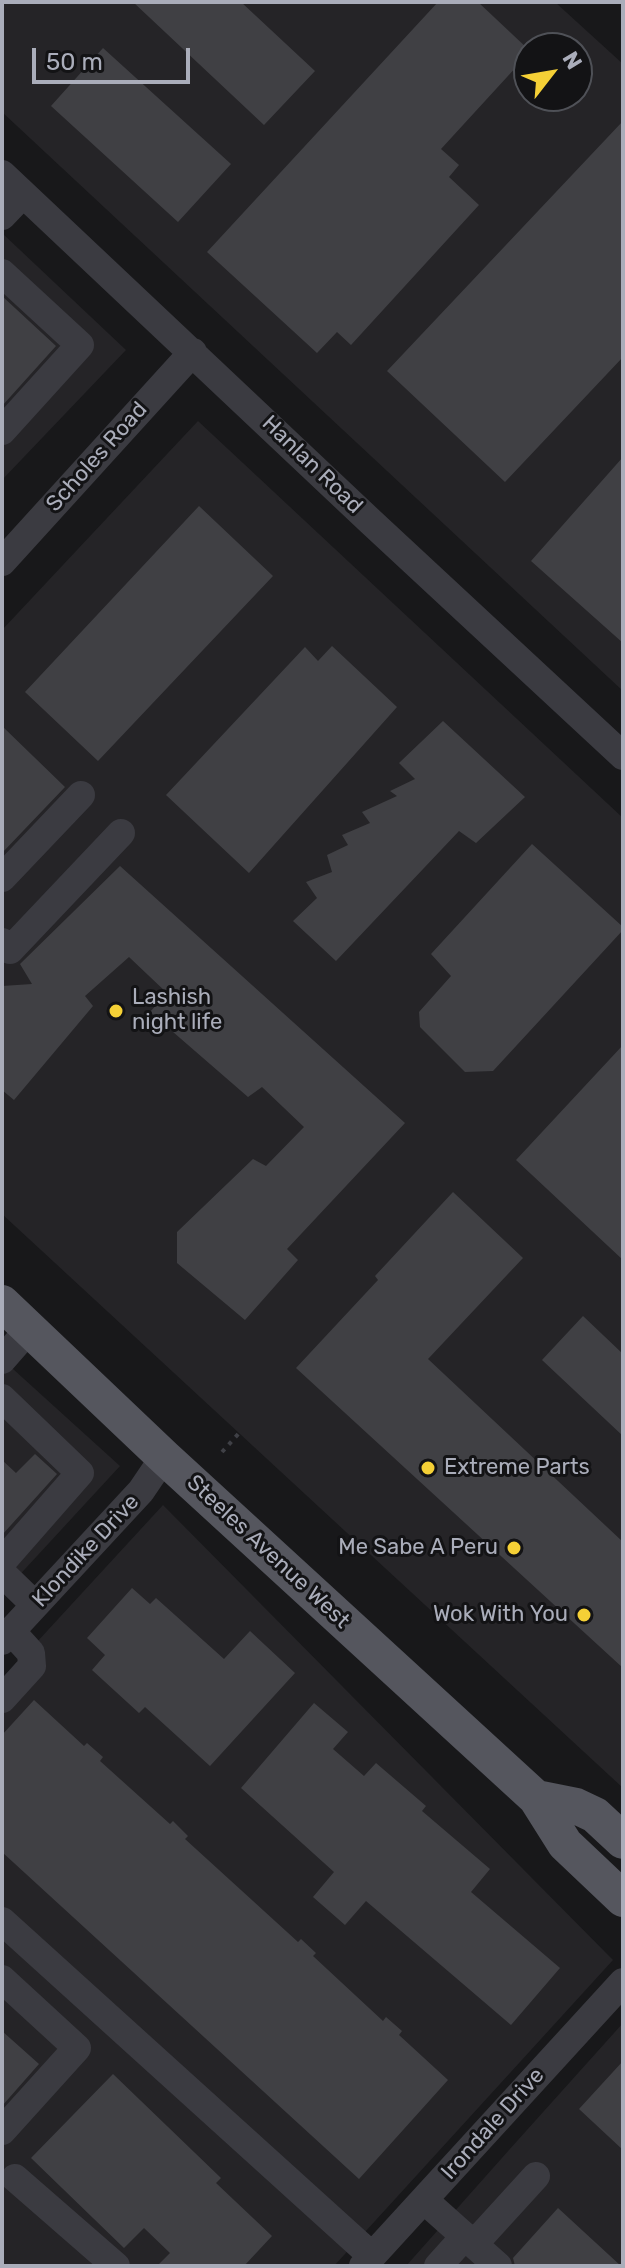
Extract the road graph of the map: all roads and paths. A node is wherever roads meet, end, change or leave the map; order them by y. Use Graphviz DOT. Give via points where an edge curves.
graph roads {
  1 [pos="2,174"];
  2 [pos="23,194"];
  3 [pos="2,216"];
  4 [pos="2,273"];
  5 [pos="193,352"];
  6 [pos="2,431"];
  7 [pos="2,562"];
  8 [pos="623,756"];
  9 [pos="81,795"];
  10 [pos="121,833"];
  11 [pos="2,878"];
  12 [pos="2,942"];
  13 [pos="2,1303"];
  14 [pos="30,1328"];
  15 [pos="2,1360"];
  16 [pos="2,1398"];
  17 [pos="241,1431"];
  18 [pos="222,1452"];
  19 [pos="164,1457"];
  20 [pos="2,1562"];
  21 [pos="2,1573"];
  22 [pos="35,1605"];
  23 [pos="6,1636"];
  24 [pos="2,1699"];
  25 [pos="536,1798"];
  26 [pos="623,1841"];
  27 [pos="623,1899"];
  28 [pos="2,1921"];
  29 [pos="2,1979"];
  30 [pos="623,1982"];
  31 [pos="2,2131"];
  32 [pos="536,2176"];
  33 [pos="15,2178"];
  34 [pos="424,2200"];
  35 [pos="469,2240"];
  36 [pos="368,2261"];
  37 [pos="116,2266"];
  38 [pos="438,2266"];
  39 [pos="498,2266"];
  1 -- 2 [label="street, Hanlan Road"];
  2 -- 3 [label="street"];
  2 -- 5 [label="street, Hanlan Road"];
  4 -- 6 [label="street" via="80,345"];
  5 -- 7 [label="street, Scholes Road"];
  5 -- 8 [label="street, Hanlan Road"];
  9 -- 11 [label="street"];
  10 -- 12 [label="street" via="10,950"];
  13 -- 14 [label="main road, Steeles Avenue West"];
  14 -- 15 [label="street"];
  14 -- 19 [label="main road, Steeles Avenue West"];
  16 -- 20 [label="street" via="80,1473"];
  17 -- 18 [label="path"];
  19 -- 22 [label="street, Klondike Drive" via="141,1491"];
  19 -- 25 [label="main road, Steeles Avenue West"];
  21 -- 22 [label="street"];
  22 -- 23 [label="street, Klondike Drive"];
  23 -- 24 [label="street" via="31,1653 32,1666"];
  25 -- 26 [label="main road" via="595,1815"];
  25 -- 27 [label="main road, Steeles Avenue West" via="565,1844"];
  28 -- 36 [label="street"];
  29 -- 31 [label="street" via="77,2048"];
  30 -- 34 [label="street, Irondale Drive"];
  32 -- 35 [label="street"];
  33 -- 37 [label="street"];
  34 -- 35 [label="street"];
  34 -- 36 [label="street, Irondale Drive"];
  35 -- 38 [label="street"];
  35 -- 39 [label="street"];
}
